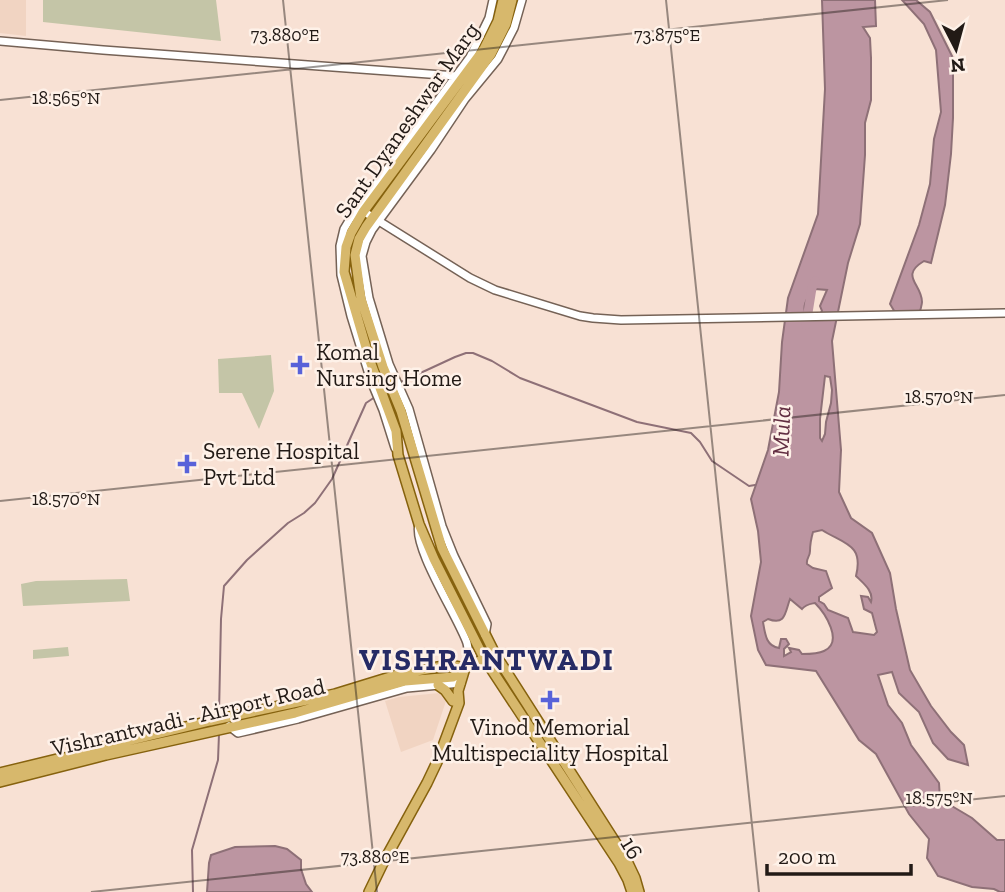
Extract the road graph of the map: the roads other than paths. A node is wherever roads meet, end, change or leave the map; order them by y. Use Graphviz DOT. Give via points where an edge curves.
graph roads {
  1 [pos="494,0"];
  2 [pos="503,0"];
  3 [pos="512,0"];
  4 [pos="522,0"];
  5 [pos="0,41"];
  6 [pos="465,83"];
  7 [pos="361,210"];
  8 [pos="375,220"];
  9 [pos="1005,313"];
  10 [pos="383,380"];
  11 [pos="390,398"];
  12 [pos="418,524"];
  13 [pos="495,654"];
  14 [pos="484,658"];
  15 [pos="466,668"];
  16 [pos="493,672"];
  17 [pos="461,682"];
  18 [pos="438,685"];
  19 [pos="456,698"];
  20 [pos="225,724"];
  21 [pos="210,726"];
  22 [pos="0,774"];
  23 [pos="0,782"];
  24 [pos="367,892"];
  25 [pos="632,892"];
  26 [pos="639,892"];
  1 -- 6 [label="street"];
  2 -- 6 [label="main road, Sant Dyaneshwar Marg" via="498,21"];
  3 -- 6 [label="main road, Sant Dyaneshwar Marg" via="498,42"];
  4 -- 6 [label="street" via="498,59"];
  5 -- 6 [label="street"];
  6 -- 7 [label="main road, Sant Dyaneshwar Marg"];
  6 -- 8 [label="main road, Sant Dyaneshwar Marg"];
  7 -- 8 [label="street"];
  7 -- 10 [label="main road, Sant Dyaneshwar Marg" via="346,247 344,272 364,342"];
  7 -- 10 [label="street" via="344,229 341,275 345,301"];
  8 -- 9 [label="street" via="484,285 593,318"];
  8 -- 10 [label="main road, Sant Dyaneshwar Marg" via="359,239 355,263"];
  10 -- 11 [label="main road"];
  10 -- 11 [label="street"];
  11 -- 12 [label="main road" via="398,452"];
  11 -- 13 [label="main road" via="401,411 442,548"];
  12 -- 14 [label="main road"];
  12 -- 15 [label="street" via="430,566 467,643"];
  13 -- 14 [label="main road, Vishrantwadi - Airport Road"];
  13 -- 26 [label="main road" via="626,859"];
  14 -- 15 [label="main road, Vishrantwadi - Airport Road"];
  14 -- 16 [label="main road"];
  15 -- 16 [label="main road"];
  15 -- 17 [label="main road"];
  15 -- 20 [label="main road, Vishrantwadi - Airport Road" via="449,665 400,674"];
  16 -- 25 [label="main road, 16" via="620,863"];
  17 -- 18 [label="street"];
  17 -- 19 [label="main road"];
  18 -- 19 [label="main road"];
  18 -- 20 [label="street" via="407,688 238,733"];
  19 -- 24 [label="main road" via="459,703 427,783"];
  20 -- 21 [label="main road, Vishrantwadi - Airport Road"];
  21 -- 22 [label="main road, Vishrantwadi - Airport Road"];
  21 -- 23 [label="main road, Vishrantwadi - Airport Road"];
}
